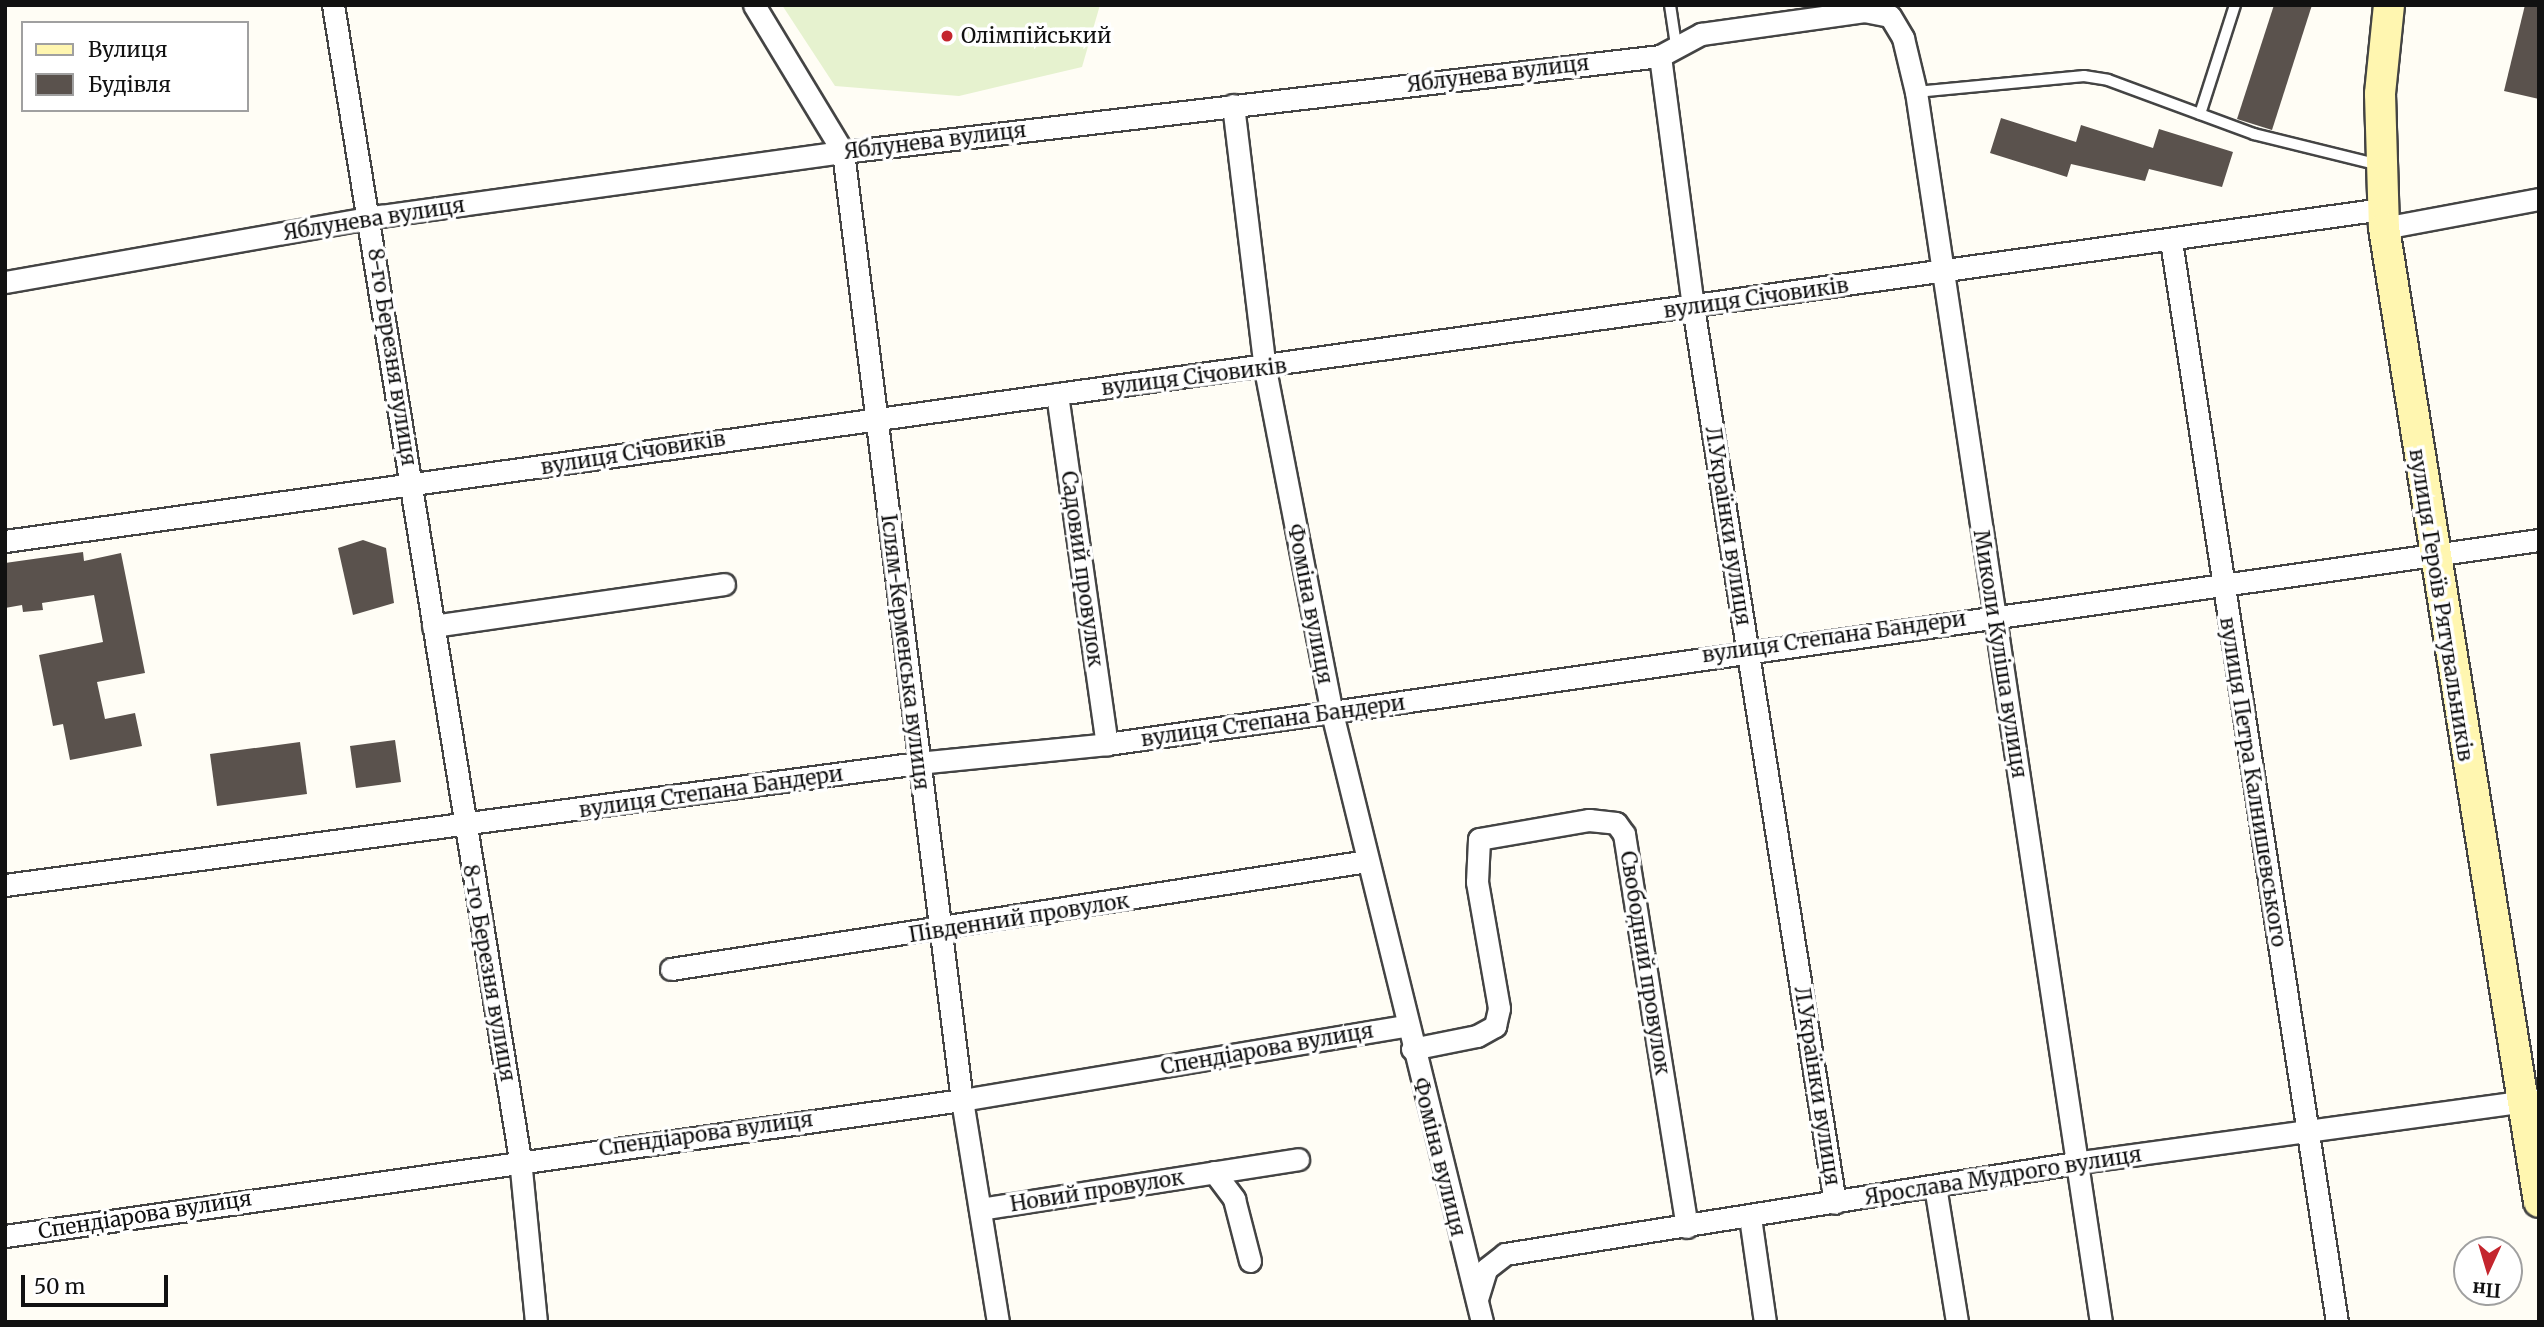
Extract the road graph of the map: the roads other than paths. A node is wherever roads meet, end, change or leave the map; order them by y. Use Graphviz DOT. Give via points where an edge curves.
graph roads {
  1 [pos="333,5"];
  2 [pos="754,5"];
  3 [pos="1670,5"];
  4 [pos="2235,5"];
  5 [pos="2389,5"];
  6 [pos="1864,11"];
  7 [pos="1668,50"];
  8 [pos="1916,92"];
  9 [pos="1233,105"];
  10 [pos="2200,114"];
  11 [pos="844,152"];
  12 [pos="2382,166"];
  13 [pos="2539,199"];
  14 [pos="370,218"];
  15 [pos="2383,218"];
  16 [pos="2171,241"];
  17 [pos="1942,272"];
  18 [pos="5,282"];
  19 [pos="1693,307"];
  20 [pos="1265,369"];
  21 [pos="1057,394"];
  22 [pos="876,417"];
  23 [pos="412,487"];
  24 [pos="2539,540"];
  25 [pos="5,541"];
  26 [pos="2432,554"];
  27 [pos="2223,582"];
  28 [pos="724,584"];
  29 [pos="1994,615"];
  30 [pos="433,626"];
  31 [pos="1747,649"];
  32 [pos="1332,713"];
  33 [pos="1107,744"];
  34 [pos="918,764"];
  35 [pos="464,826"];
  36 [pos="1367,861"];
  37 [pos="5,885"];
  38 [pos="940,931"];
  39 [pos="671,969"];
  40 [pos="1406,1026"];
  41 [pos="1412,1049"];
  42 [pos="962,1100"];
  43 [pos="2530,1101"];
  44 [pos="2306,1132"];
  45 [pos="520,1159"];
  46 [pos="1298,1159"];
  47 [pos="2081,1162"];
  48 [pos="1214,1172"];
  49 [pos="1935,1186"];
  50 [pos="2539,1202"];
  51 [pos="1835,1203"];
  52 [pos="980,1209"];
  53 [pos="1750,1217"];
  54 [pos="1688,1227"];
  55 [pos="5,1236"];
  56 [pos="1250,1261"];
  57 [pos="1477,1301"];
  58 [pos="536,1322"];
  59 [pos="998,1322"];
  60 [pos="1482,1322"];
  61 [pos="1765,1322"];
  62 [pos="1957,1322"];
  63 [pos="2101,1322"];
  64 [pos="2337,1322"];
  1 -- 14 [label="street, 8-го Березня вулиця"];
  2 -- 11 [label="street, Іслям-Керменська вулиця"];
  3 -- 7 [label="lane"];
  4 -- 10 [label="lane"];
  5 -- 12 [label="street, вулиця Героїв Рятувальників" via="2380,94"];
  6 -- 7 [label="street, Яблунева вулиця" via="1701,34"];
  6 -- 8 [label="street, Миколи Куліша вулиця" via="1890,16 1903,38"];
  7 -- 9 [label="street, Яблунева вулиця"];
  7 -- 19 [label="street, Л.Українки вулиця"];
  8 -- 10 [label="lane" via="2084,76"];
  8 -- 17 [label="street, Миколи Куліша вулиця"];
  9 -- 11 [label="street, Яблунева вулиця"];
  9 -- 20 [label="street, Фоміна вулиця"];
  10 -- 12 [label="lane"];
  11 -- 14 [label="street, Яблунева вулиця"];
  11 -- 22 [label="street, Іслям-Керменська вулиця"];
  12 -- 15 [label="street, вулиця Героїв Рятувальників"];
  13 -- 15 [label="street, вулиця Січовиків"];
  14 -- 18 [label="street, Яблунева вулиця"];
  14 -- 23 [label="street, 8-го Березня вулиця"];
  15 -- 16 [label="street, вулиця Січовиків"];
  15 -- 26 [label="street, вулиця Героїв Рятувальників"];
  16 -- 17 [label="street, вулиця Січовиків"];
  16 -- 27 [label="street, вулиця Петра Калнишевського"];
  17 -- 19 [label="street, вулиця Січовиків"];
  17 -- 29 [label="street, Миколи Куліша вулиця"];
  19 -- 20 [label="street, вулиця Січовиків"];
  19 -- 31 [label="street, Л.Українки вулиця"];
  20 -- 21 [label="street, вулиця Січовиків"];
  20 -- 32 [label="street, Фоміна вулиця"];
  21 -- 22 [label="street, вулиця Січовиків"];
  21 -- 33 [label="street, Садовий провулок"];
  22 -- 23 [label="street, вулиця Січовиків"];
  22 -- 34 [label="street, Іслям-Керменська вулиця"];
  23 -- 25 [label="street, вулиця Січовиків"];
  23 -- 30 [label="street, 8-го Березня вулиця"];
  24 -- 26 [label="street, вулиця Степана Бандери"];
  26 -- 27 [label="street, вулиця Степана Бандери"];
  26 -- 43 [label="street, вулиця Героїв Рятувальників"];
  27 -- 29 [label="street, вулиця Степана Бандери"];
  27 -- 44 [label="street, вулиця Петра Калнишевського"];
  28 -- 30 [label="street"];
  29 -- 31 [label="street, вулиця Степана Бандери"];
  29 -- 47 [label="street, Миколи Куліша вулиця"];
  30 -- 35 [label="street, 8-го Березня вулиця"];
  31 -- 32 [label="street, вулиця Степана Бандери"];
  31 -- 51 [label="street, Л.Українки вулиця"];
  32 -- 33 [label="street, вулиця Степана Бандери"];
  32 -- 36 [label="street, Фоміна вулиця"];
  33 -- 34 [label="street, вулиця Степана Бандери"];
  34 -- 35 [label="street, вулиця Степана Бандери"];
  34 -- 38 [label="street, Іслям-Керменська вулиця"];
  35 -- 37 [label="street, вулиця Степана Бандери"];
  35 -- 45 [label="street, 8-го Березня вулиця"];
  36 -- 38 [label="street, Південний провулок"];
  36 -- 40 [label="street, Фоміна вулиця"];
  38 -- 39 [label="street, Південний провулок"];
  38 -- 42 [label="street, Іслям-Керменська вулиця"];
  40 -- 41 [label="street, Фоміна вулиця"];
  40 -- 42 [label="street, Спендіарова вулиця"];
  41 -- 54 [label="street, Свободний провулок" via="1477,1036 1495,1026 1499,1008 1477,881 1479,839 1589,820 1616,823 1624,834"];
  41 -- 57 [label="street, Фоміна вулиця"];
  42 -- 45 [label="street, Спендіарова вулиця"];
  42 -- 52 [label="street, Іслям-Керменська вулиця"];
  43 -- 44 [label="street, Ярослава Мудрого вулиця"];
  43 -- 50 [label="street, вулиця Героїв Рятувальників"];
  44 -- 47 [label="street, Ярослава Мудрого вулиця"];
  44 -- 64 [label="street, вулиця Петра Калнишевського"];
  45 -- 55 [label="street, Спендіарова вулиця"];
  45 -- 58 [label="street, 8-го Березня вулиця"];
  46 -- 48 [label="street, Новий провулок"];
  47 -- 49 [label="street, Ярослава Мудрого вулиця"];
  47 -- 63 [label="street, Миколи Куліша вулиця"];
  48 -- 52 [label="street, Новий провулок"];
  48 -- 56 [label="street, Новий провулок" via="1234,1199"];
  49 -- 51 [label="street, Ярослава Мудрого вулиця"];
  49 -- 62 [label="street"];
  51 -- 53 [label="street, Ярослава Мудрого вулиця"];
  52 -- 59 [label="street, Іслям-Керменська вулиця"];
  53 -- 54 [label="street, Ярослава Мудрого вулиця"];
  53 -- 61 [label="street"];
  54 -- 57 [label="street, Ярослава Мудрого вулиця" via="1505,1254 1486,1269"];
  57 -- 60 [label="street"];
}
